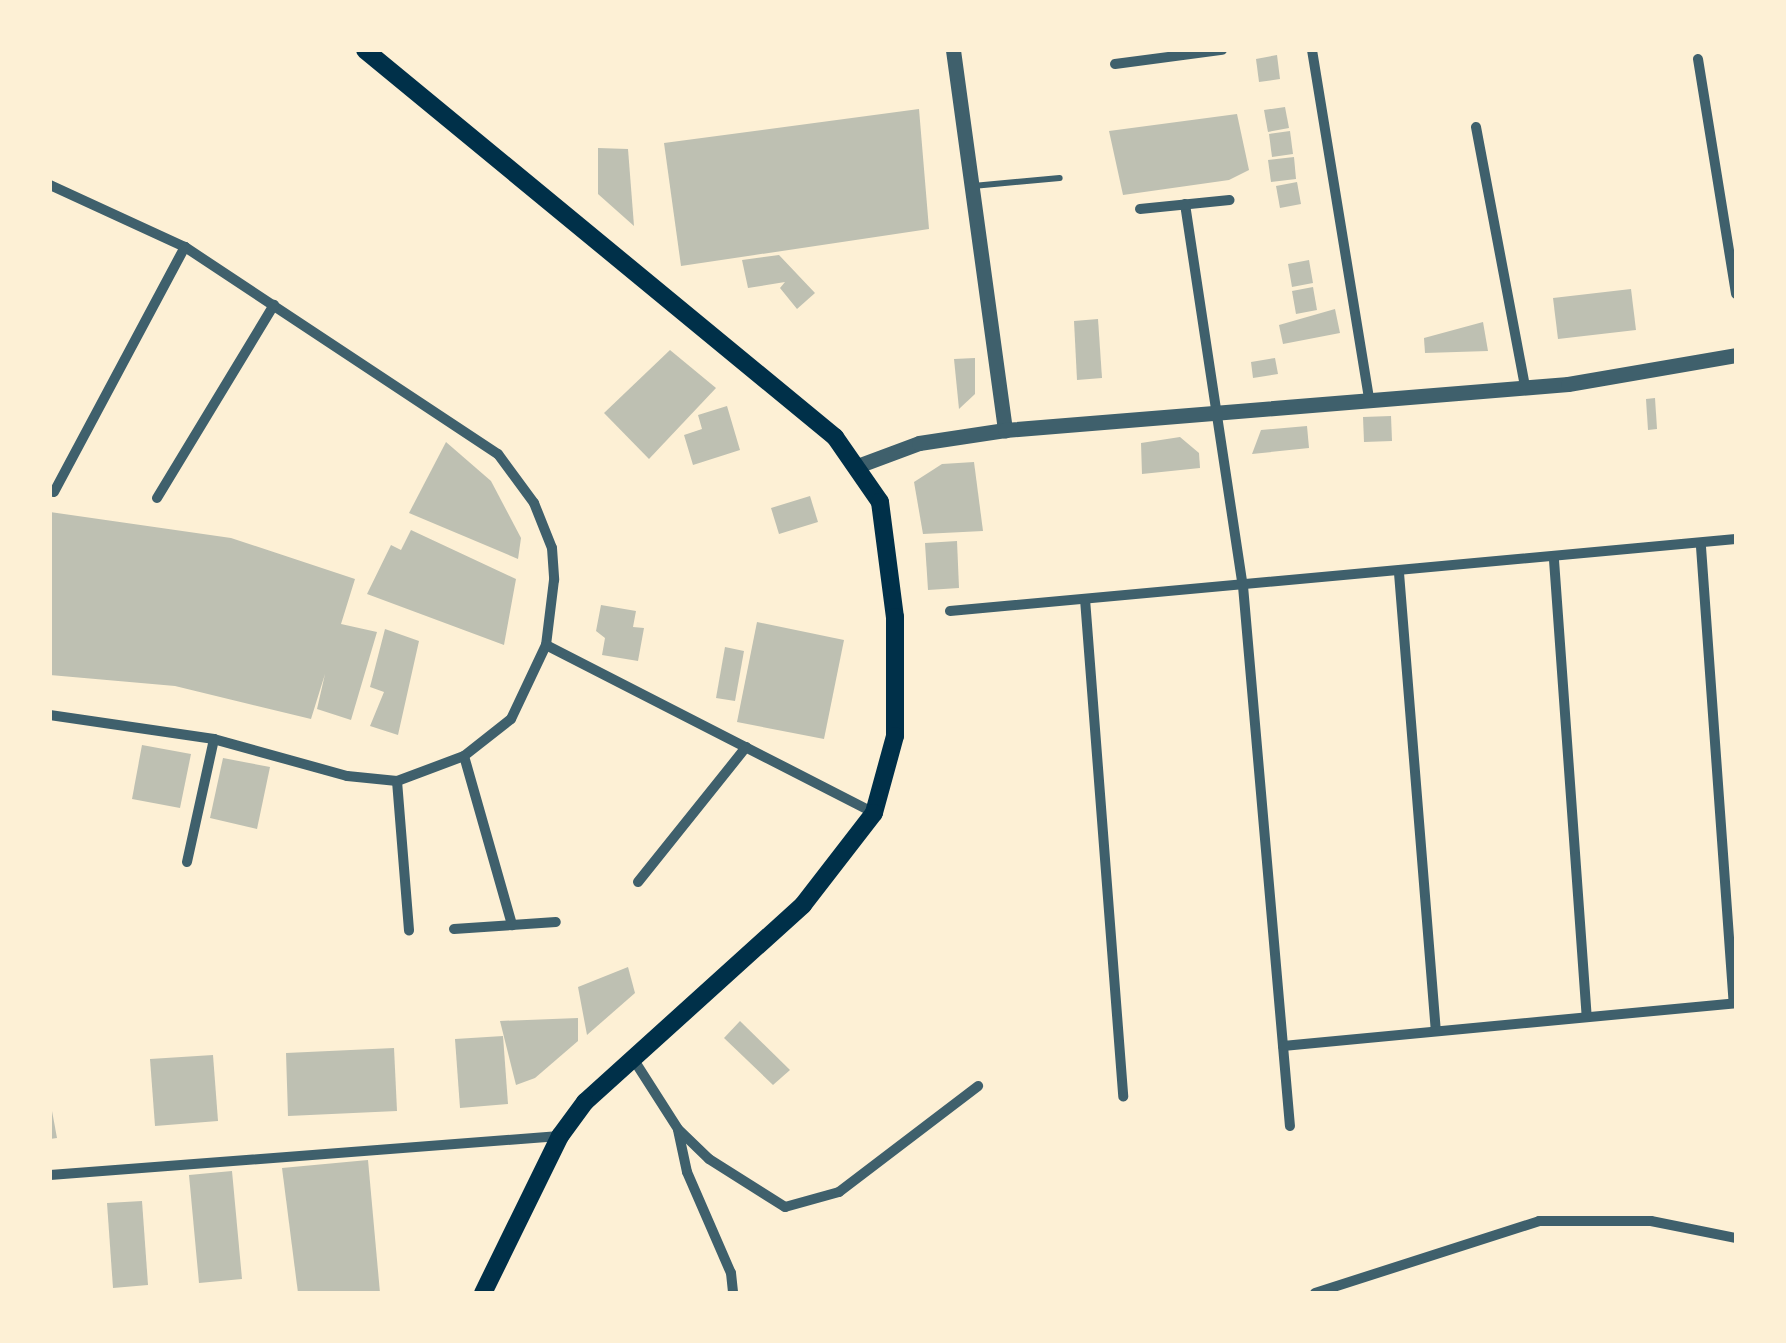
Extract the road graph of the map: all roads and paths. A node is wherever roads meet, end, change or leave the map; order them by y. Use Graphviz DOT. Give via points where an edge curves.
graph roads {
  1 [pos="365,50"];
  2 [pos="954,50"];
  3 [pos="1222,50"];
  4 [pos="1312,50"];
  5 [pos="1178,52"];
  6 [pos="1698,59"];
  7 [pos="1115,64"];
  8 [pos="1476,127"];
  9 [pos="1060,178"];
  10 [pos="50,185"];
  11 [pos="972,186"];
  12 [pos="1230,200"];
  13 [pos="1185,204"];
  14 [pos="1140,209"];
  15 [pos="185,247"];
  16 [pos="1736,294"];
  17 [pos="274,305"];
  18 [pos="1736,355"];
  19 [pos="1525,387"];
  20 [pos="1368,399"];
  21 [pos="1220,415"];
  22 [pos="1005,430"];
  23 [pos="860,465"];
  24 [pos="54,492"];
  25 [pos="156,498"];
  26 [pos="1736,539"];
  27 [pos="1701,547"];
  28 [pos="1554,560"];
  29 [pos="1398,573"];
  30 [pos="1243,586"];
  31 [pos="1085,599"];
  32 [pos="950,611"];
  33 [pos="546,645"];
  34 [pos="50,715"];
  35 [pos="214,739"];
  36 [pos="746,748"];
  37 [pos="464,756"];
  38 [pos="397,781"];
  39 [pos="874,813"];
  40 [pos="187,862"];
  41 [pos="638,882"];
  42 [pos="556,922"];
  43 [pos="512,925"];
  44 [pos="454,929"];
  45 [pos="409,931"];
  46 [pos="1735,1003"];
  47 [pos="1588,1017"];
  48 [pos="1436,1032"];
  49 [pos="1283,1046"];
  50 [pos="632,1057"];
  51 [pos="978,1086"];
  52 [pos="1123,1097"];
  53 [pos="1290,1126"];
  54 [pos="678,1130"];
  55 [pos="560,1136"];
  56 [pos="50,1175"];
  57 [pos="1736,1238"];
  58 [pos="483,1293"];
  59 [pos="732,1293"];
  60 [pos="1315,1293"];
  1 -- 23 [label="main road" via="835,437"];
  2 -- 11 [label="street"];
  3 -- 5 [label="street"];
  4 -- 20 [label="street"];
  5 -- 7 [label="street"];
  6 -- 16 [label="street"];
  8 -- 19 [label="street"];
  9 -- 11 [label="lane"];
  10 -- 15 [label="street"];
  11 -- 22 [label="street"];
  12 -- 13 [label="street"];
  13 -- 14 [label="street"];
  13 -- 21 [label="street"];
  15 -- 17 [label="street"];
  15 -- 24 [label="street"];
  17 -- 25 [label="street"];
  17 -- 33 [label="street" via="472,435 514,472 552,548"];
  18 -- 19 [label="street"];
  19 -- 20 [label="street"];
  20 -- 21 [label="street"];
  21 -- 22 [label="street"];
  21 -- 30 [label="street"];
  22 -- 23 [label="street" via="919,443"];
  23 -- 39 [label="main road" via="880,502 895,617 895,736"];
  26 -- 27 [label="street"];
  27 -- 28 [label="street"];
  27 -- 46 [label="street"];
  28 -- 29 [label="street"];
  28 -- 47 [label="street"];
  29 -- 30 [label="street"];
  29 -- 48 [label="street"];
  30 -- 31 [label="street"];
  30 -- 49 [label="street"];
  31 -- 32 [label="street"];
  31 -- 52 [label="street"];
  33 -- 36 [label="street"];
  33 -- 37 [label="street" via="512,719"];
  34 -- 35 [label="street"];
  35 -- 38 [label="street" via="347,776"];
  35 -- 40 [label="street"];
  36 -- 39 [label="street"];
  36 -- 41 [label="street"];
  37 -- 38 [label="street"];
  37 -- 43 [label="street"];
  38 -- 45 [label="street"];
  39 -- 50 [label="main road" via="803,905"];
  42 -- 43 [label="street"];
  43 -- 44 [label="street"];
  46 -- 47 [label="street"];
  47 -- 48 [label="street"];
  48 -- 49 [label="street"];
  49 -- 53 [label="street"];
  50 -- 54 [label="street"];
  50 -- 55 [label="main road"];
  51 -- 54 [label="street" via="839,1192 785,1206 710,1159"];
  54 -- 59 [label="street" via="688,1172 731,1273"];
  55 -- 56 [label="street"];
  55 -- 58 [label="main road"];
  57 -- 60 [label="street" via="1651,1221 1539,1221"];
}
